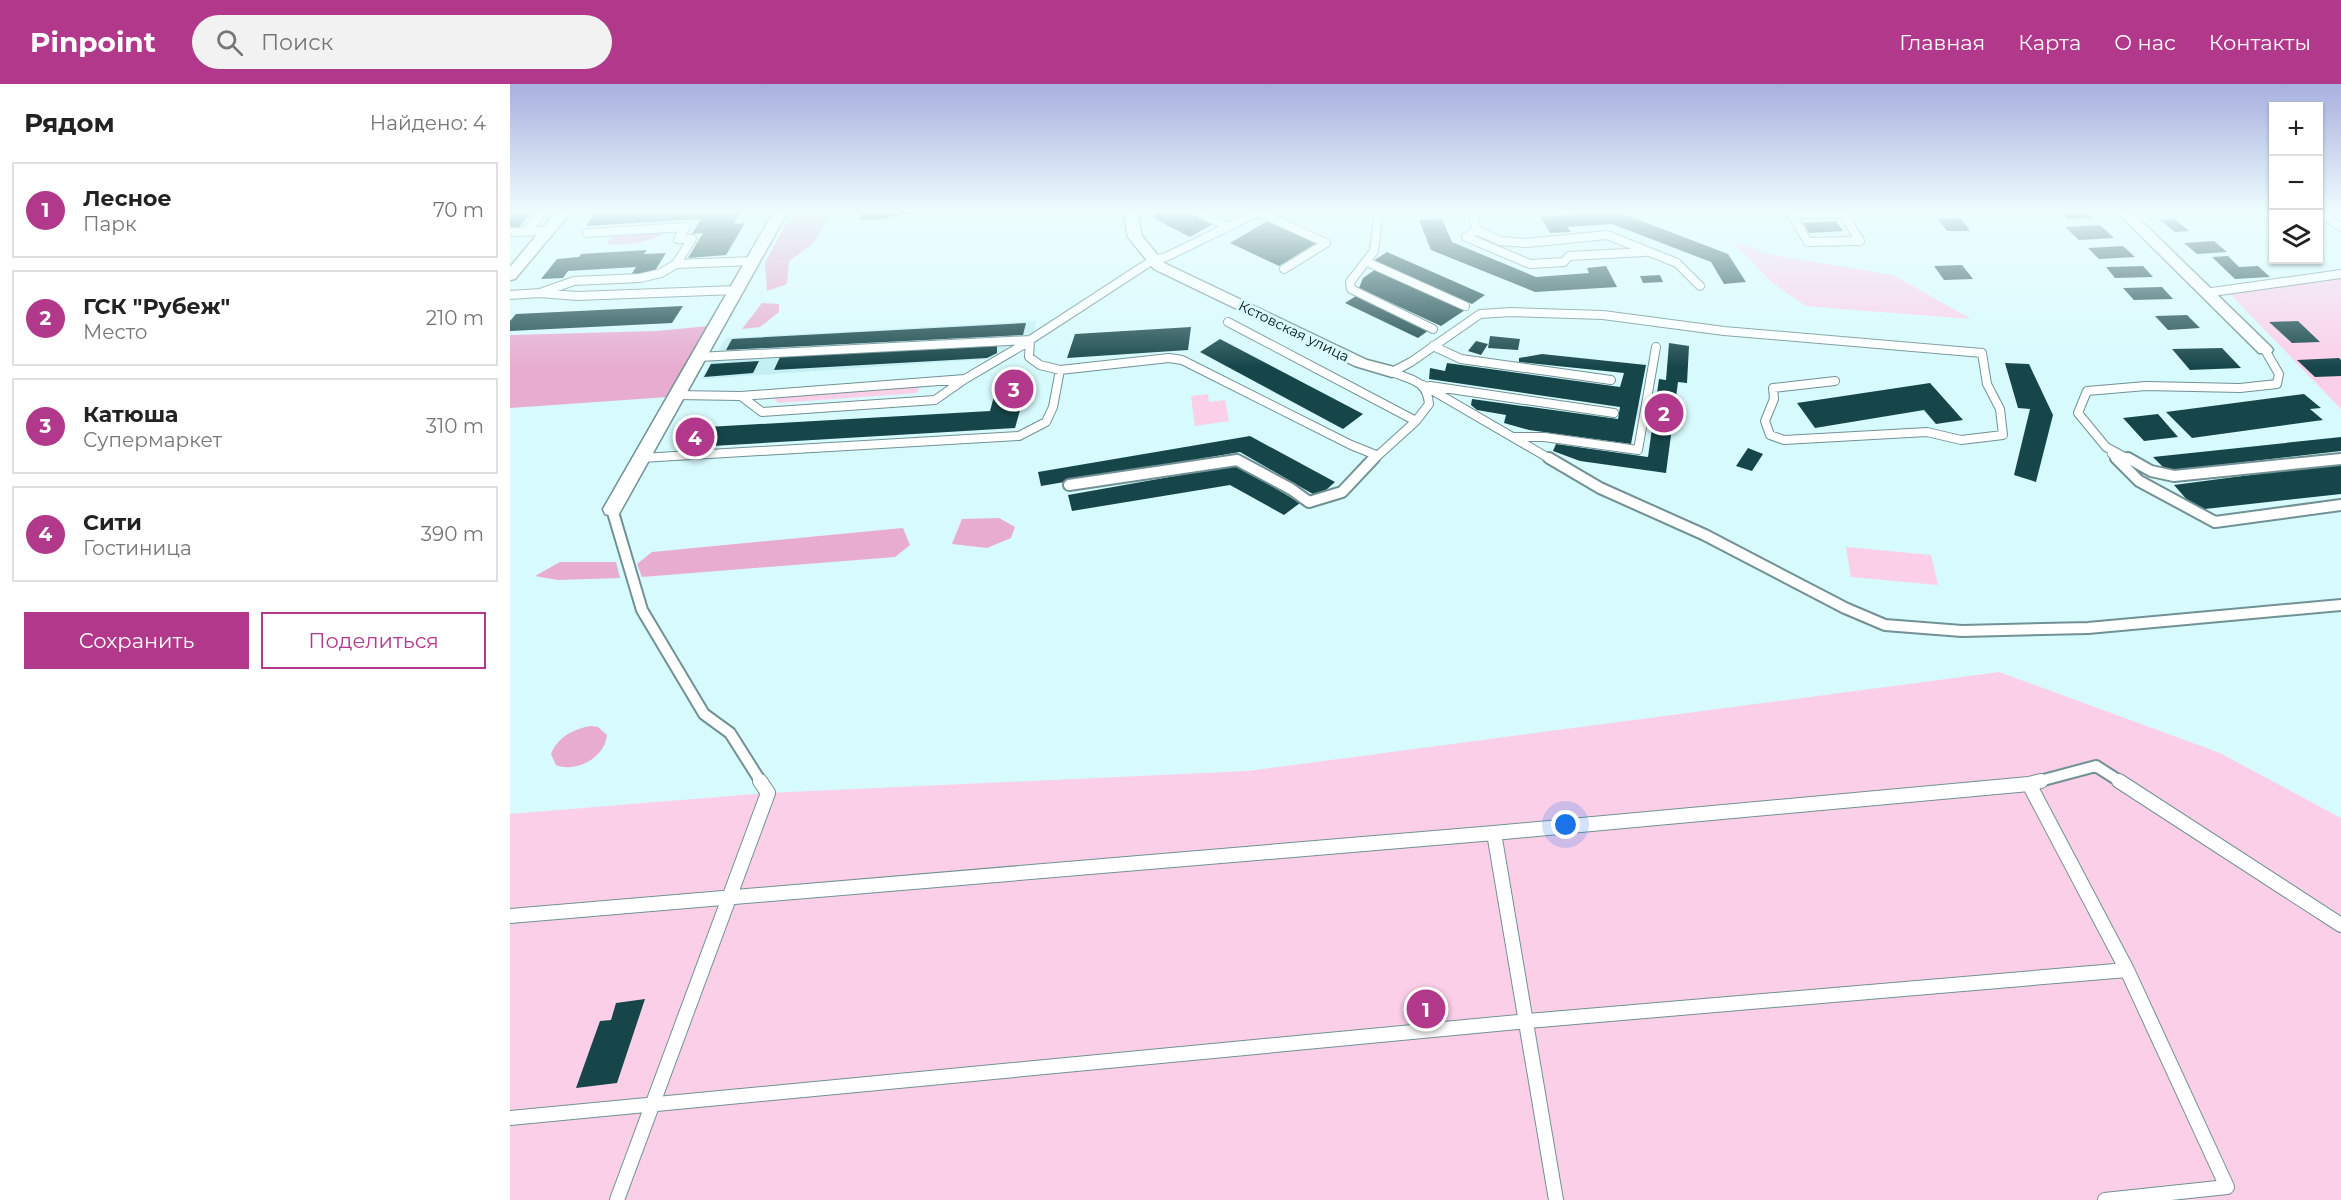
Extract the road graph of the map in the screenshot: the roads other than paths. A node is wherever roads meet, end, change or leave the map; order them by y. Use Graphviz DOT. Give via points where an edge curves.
graph roads {
  1 [pos="521,263"];
  2 [pos="700,263"];
  3 [pos="752,263"];
  4 [pos="1148,263"];
  5 [pos="1156,263"];
  6 [pos="1294,263"];
  7 [pos="1366,263"];
  8 [pos="1369,263"];
  9 [pos="1528,263"];
  10 [pos="1546,263"];
  11 [pos="1677,263"];
  12 [pos="2175,263"];
  13 [pos="676,264"];
  14 [pos="1284,269"];
  15 [pos="2341,274"];
  16 [pos="510,276"];
  17 [pos="1700,286"];
  18 [pos="736,290"];
  19 [pos="540,293"];
  20 [pos="2205,293"];
  21 [pos="510,295"];
  22 [pos="1465,306"];
  23 [pos="1228,322"];
  24 [pos="1433,329"];
  25 [pos="1030,340"];
  26 [pos="1433,346"];
  27 [pos="1656,346"];
  28 [pos="2265,350"];
  29 [pos="698,357"];
  30 [pos="1060,370"];
  31 [pos="1392,372"];
  32 [pos="965,379"];
  33 [pos="1611,380"];
  34 [pos="1835,381"];
  35 [pos="1423,385"];
  36 [pos="676,396"];
  37 [pos="741,396"];
  38 [pos="1614,413"];
  39 [pos="1416,421"];
  40 [pos="1513,437"];
  41 [pos="2106,447"];
  42 [pos="1376,455"];
  43 [pos="641,458"];
  44 [pos="2341,459"];
  45 [pos="1069,485"];
  46 [pos="2341,505"];
  47 [pos="612,508"];
  48 [pos="2341,605"];
  49 [pos="2029,784"];
  50 [pos="1494,833"];
  51 [pos="731,898"];
  52 [pos="510,916"];
  53 [pos="2341,925"];
  54 [pos="2127,970"];
  55 [pos="1528,1021"];
  56 [pos="654,1104"];
  57 [pos="510,1118"];
  58 [pos="617,1200"];
  59 [pos="1556,1200"];
  60 [pos="2105,1200"];
  1 -- 16 [label="street"];
  2 -- 13 [label="lane"];
  3 -- 18 [label="street"];
  4 -- 25 [label="lane"];
  5 -- 31 [label="street, Кстовская улица" via="1360,363"];
  6 -- 14 [label="lane"];
  7 -- 24 [label="lane" via="1350,282 1351,289"];
  8 -- 22 [label="lane"];
  9 -- 10 [label="lane"];
  11 -- 17 [label="lane"];
  12 -- 20 [label="street"];
  13 -- 19 [label="lane" via="640,278 574,281"];
  15 -- 20 [label="lane"];
  18 -- 19 [label="lane" via="577,296"];
  18 -- 29 [label="street"];
  19 -- 21 [label="lane"];
  20 -- 28 [label="street"];
  23 -- 39 [label="lane"];
  25 -- 29 [label="lane"];
  25 -- 30 [label="lane" via="1029,357 1040,365"];
  25 -- 32 [label="lane"];
  26 -- 31 [label="lane"];
  26 -- 33 [label="lane" via="1461,359"];
  26 -- 34 [label="lane" via="1480,314 1511,312 1603,315 1724,331 1982,353 1987,384 2000,409 2002,435 1961,440 1927,432 1784,440 1770,435 1765,421 1774,399 1773,388"];
  27 -- 40 [label="lane" via="1638,450 1544,437"];
  28 -- 41 [label="lane" via="2279,374 2277,384 2087,391 2078,413"];
  29 -- 36 [label="street"];
  30 -- 42 [label="lane" via="1169,358 1182,360"];
  30 -- 43 [label="lane" via="1046,422 1020,436"];
  31 -- 35 [label="lane"];
  32 -- 37 [label="lane"];
  32 -- 37 [label="lane" via="935,400 762,412"];
  35 -- 38 [label="lane"];
  35 -- 39 [label="lane" via="1429,404"];
  35 -- 40 [label="lane"];
  36 -- 37 [label="lane"];
  36 -- 43 [label="street"];
  39 -- 42 [label="lane"];
  40 -- 48 [label="lane" via="1600,488 1705,535 1885,625 1962,630 2088,628"];
  41 -- 44 [label="lane" via="2151,471 2174,476"];
  41 -- 46 [label="lane" via="2139,481 2215,522"];
  42 -- 45 [label="lane" via="1342,492 1309,502 1237,460"];
  43 -- 47 [label="street"];
  47 -- 51 [label="lane" via="642,610 704,714 730,733 768,793"];
  49 -- 50 [label="lane"];
  49 -- 53 [label="lane" via="2096,766"];
  49 -- 54 [label="lane"];
  50 -- 51 [label="lane"];
  50 -- 55 [label="lane"];
  51 -- 52 [label="lane"];
  51 -- 56 [label="lane"];
  54 -- 55 [label="lane"];
  54 -- 60 [label="lane" via="2227,1187"];
  55 -- 56 [label="lane"];
  55 -- 59 [label="lane"];
  56 -- 57 [label="lane"];
  56 -- 58 [label="lane"];
}
